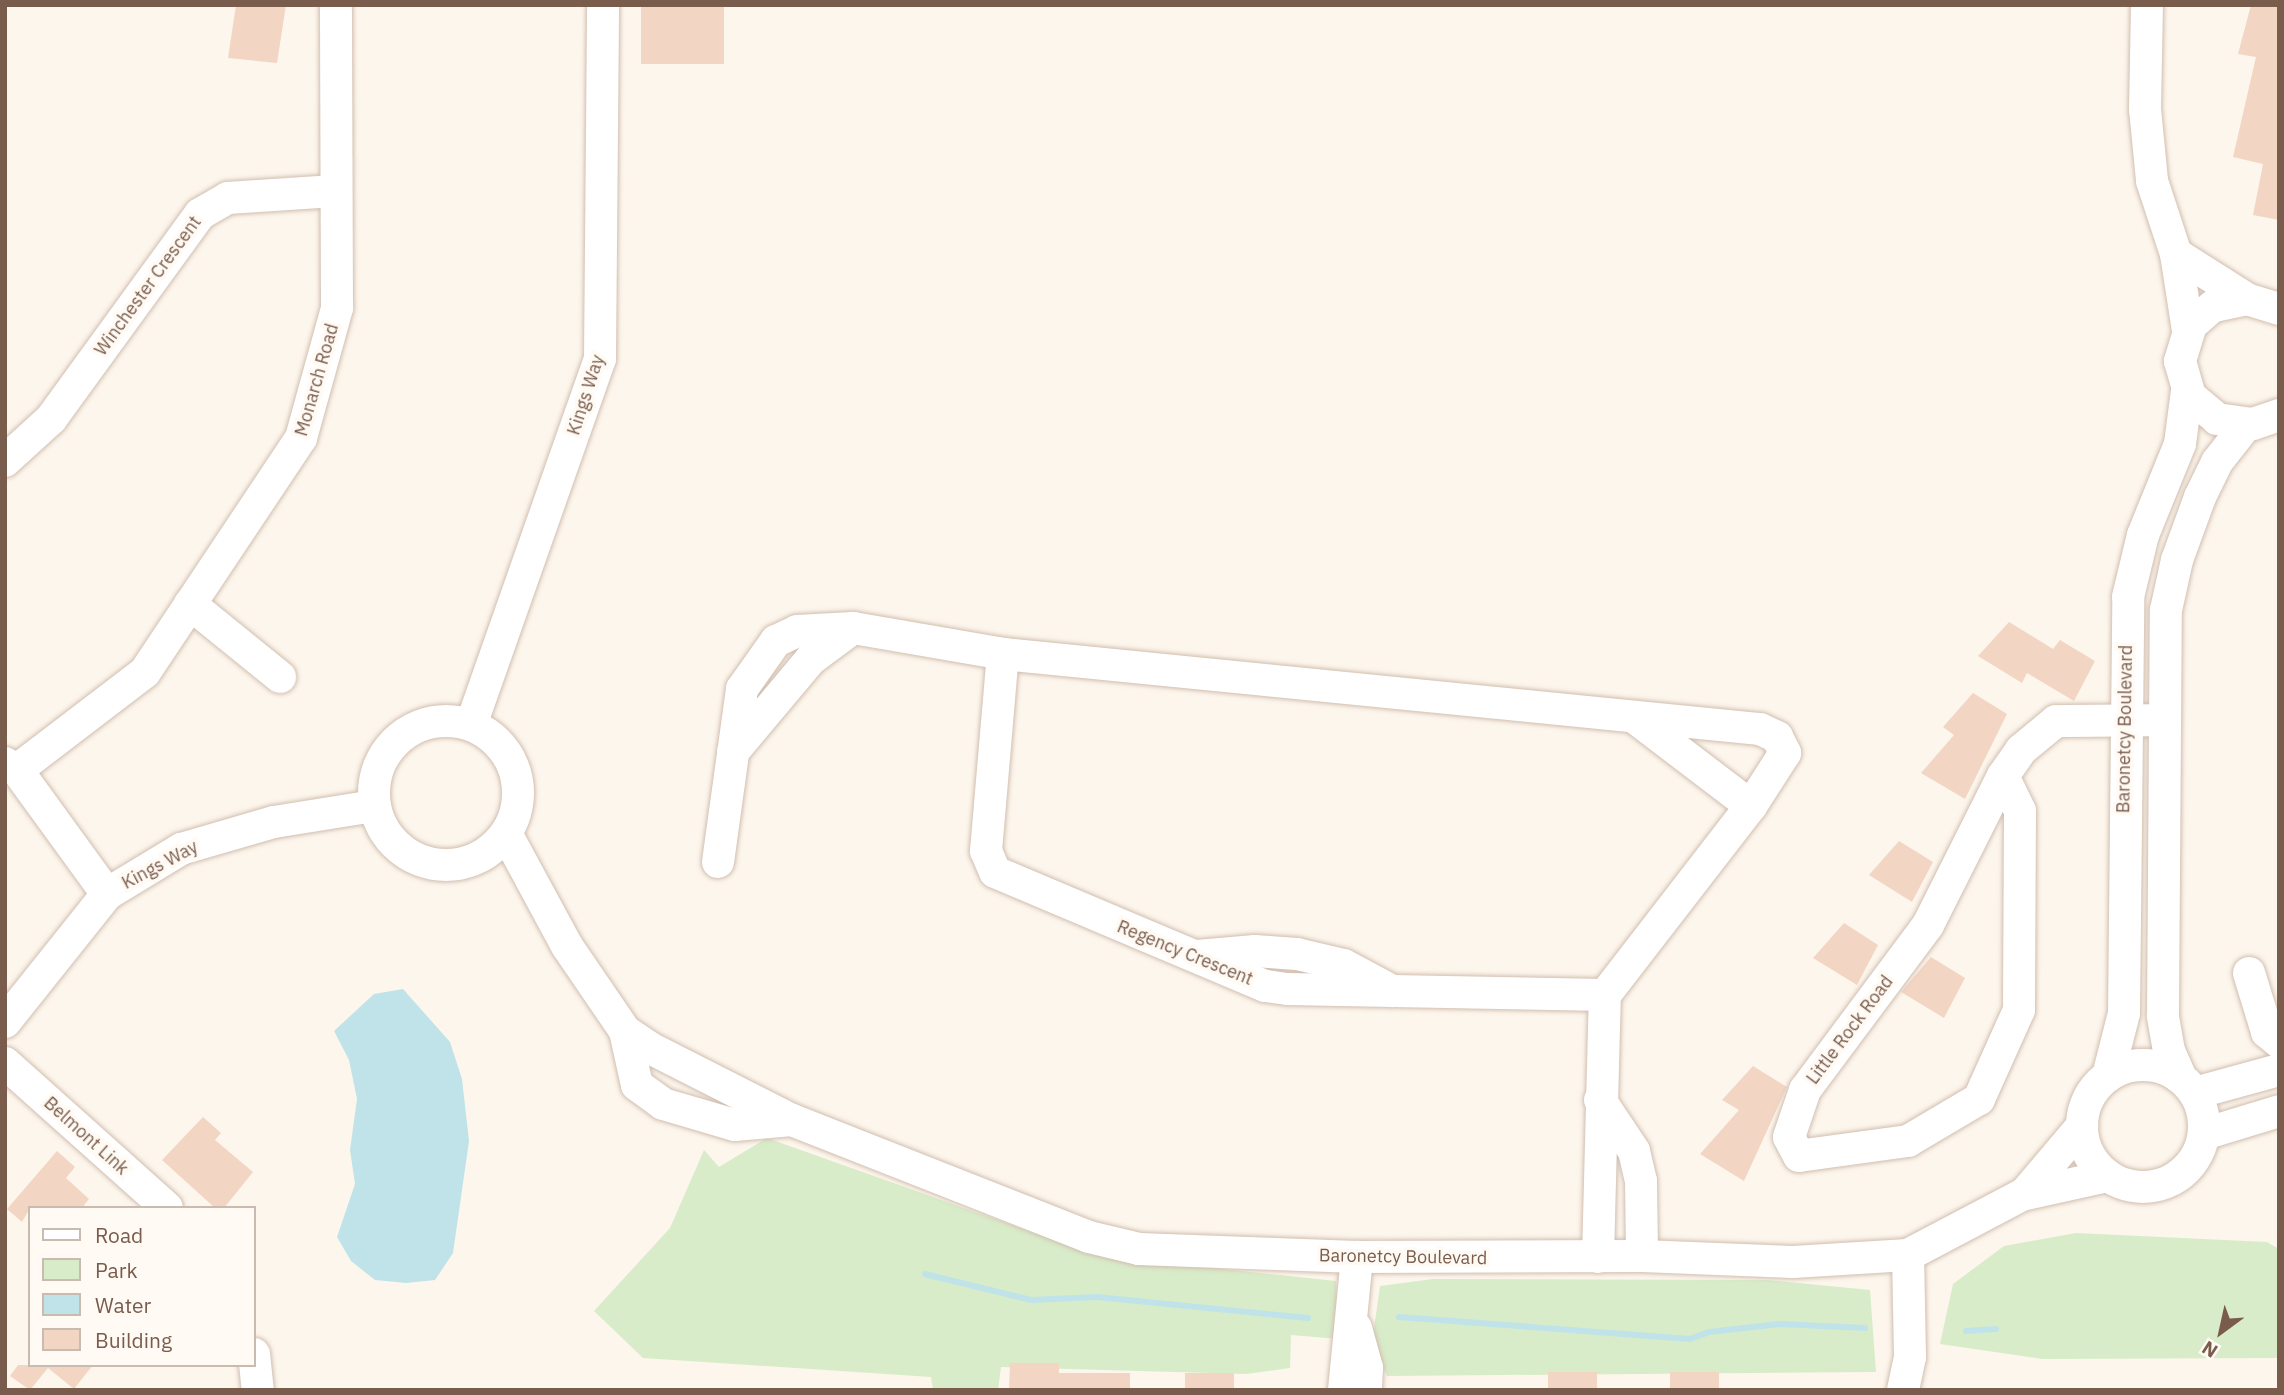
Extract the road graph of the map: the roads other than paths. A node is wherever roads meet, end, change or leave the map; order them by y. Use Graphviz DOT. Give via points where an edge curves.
graph roads {
  1 [pos="336,5"];
  2 [pos="603,5"];
  3 [pos="2147,5"];
  4 [pos="334,191"];
  5 [pos="2176,254"];
  6 [pos="2247,299"];
  7 [pos="2279,309"];
  8 [pos="2188,331"];
  9 [pos="2187,391"];
  10 [pos="2279,415"];
  11 [pos="2246,425"];
  12 [pos="5,461"];
  13 [pos="190,604"];
  14 [pos="1003,654"];
  15 [pos="280,677"];
  16 [pos="1633,716"];
  17 [pos="471,725"];
  18 [pos="2125,730"];
  19 [pos="2164,730"];
  20 [pos="11,766"];
  21 [pos="2003,776"];
  22 [pos="374,806"];
  23 [pos="1751,806"];
  24 [pos="507,835"];
  25 [pos="477,858"];
  26 [pos="718,862"];
  27 [pos="107,894"];
  28 [pos="546,915"];
  29 [pos="2249,973"];
  30 [pos="1605,995"];
  31 [pos="5,1022"];
  32 [pos="625,1031"];
  33 [pos="2279,1042"];
  34 [pos="5,1063"];
  35 [pos="2279,1070"];
  36 [pos="2108,1076"];
  37 [pos="2188,1086"];
  38 [pos="2279,1111"];
  39 [pos="1600,1112"];
  40 [pos="792,1120"];
  41 [pos="2082,1126"];
  42 [pos="2204,1134"];
  43 [pos="2108,1176"];
  44 [pos="2022,1195"];
  45 [pos="165,1206"];
  46 [pos="1908,1255"];
  47 [pos="1617,1256"];
  48 [pos="1357,1257"];
  49 [pos="1354,1320"];
  50 [pos="1910,1357"];
  51 [pos="255,1367"];
  52 [pos="258,1390"];
  53 [pos="1344,1390"];
  54 [pos="1366,1390"];
  55 [pos="1903,1390"];
  56 [pos="1923,1390"];
  1 -- 4 [label="street, Monarch Road"];
  2 -- 17 [label="street, Kings Way" via="600,359"];
  3 -- 5 [label="street" via="2145,108 2152,181"];
  4 -- 12 [label="street, Winchester Crescent" via="228,198 200,214 51,419"];
  4 -- 13 [label="street, Monarch Road" via="337,308 302,438"];
  5 -- 6 [label="street"];
  5 -- 8 [label="street"];
  6 -- 7 [label="street"];
  6 -- 8 [label="street" via="2213,306"];
  8 -- 9 [label="street, Baronetcy Boulevard" via="2180,361"];
  9 -- 11 [label="street" via="2212,416"];
  9 -- 18 [label="street, Baronetcy Boulevard" via="2183,433 2143,535 2130,586"];
  10 -- 11 [label="street"];
  11 -- 19 [label="street" via="2209,477 2172,579 2164,636"];
  13 -- 15 [label="street"];
  13 -- 20 [label="street, Monarch Road" via="135,683"];
  14 -- 16 [label="street"];
  14 -- 26 [label="street" via="853,628 797,631 776,641 742,689"];
  14 -- 30 [label="street, Regency Crescent" via="986,851 989,864 1002,877 1265,986 1396,994"];
  16 -- 23 [label="street"];
  16 -- 23 [label="street" via="1760,729 1777,737 1785,753"];
  17 -- 22 [label="street" via="434,722 399,737 383,757 374,780"];
  17 -- 24 [label="street" via="506,752 516,772 519,793"];
  18 -- 19 [label="street, Little Rock Road"];
  18 -- 21 [label="street, Little Rock Road" via="2056,739 2040,732"];
  18 -- 36 [label="street, Baronetcy Boulevard" via="2124,1013"];
  19 -- 37 [label="street" via="2163,1016 2169,1051"];
  20 -- 27 [label="street"];
  21 -- 21 [label="street, Little Rock Road" via="2020,811 2019,1010 1979,1099 1908,1141 1800,1156 1789,1137 1805,1090 1928,925"];
  22 -- 25 [label="street" via="390,839 420,862 445,866"];
  22 -- 27 [label="street, Kings Way" via="224,834 181,849"];
  23 -- 30 [label="street"];
  24 -- 25 [label="street"];
  24 -- 28 [label="street, Baronetcy Boulevard"];
  25 -- 28 [label="street, Baronetcy Boulevard" via="506,874"];
  27 -- 31 [label="street, Kings Way"];
  28 -- 32 [label="street, Baronetcy Boulevard"];
  29 -- 33 [label="street" via="2267,1032"];
  30 -- 39 [label="street"];
  32 -- 40 [label="street, Baronetcy Boulevard" via="679,1064"];
  32 -- 40 [label="street, Baronetcy Boulevard" via="632,1075 756,1123"];
  34 -- 45 [label="street, Belmont Link"];
  35 -- 37 [label="street"];
  36 -- 37 [label="street" via="2145,1065"];
  36 -- 41 [label="street" via="2088,1097"];
  37 -- 42 [label="street" via="2203,1116"];
  38 -- 42 [label="street"];
  39 -- 47 [label="street"];
  39 -- 47 [label="street" via="1634,1150 1642,1181"];
  40 -- 48 [label="street, Baronetcy Boulevard" via="1115,1244 1139,1249"];
  41 -- 43 [label="street" via="2090,1157"];
  41 -- 44 [label="street, Baronetcy Boulevard" via="2052,1166"];
  42 -- 43 [label="street" via="2192,1163 2168,1182 2144,1188"];
  43 -- 44 [label="street, Baronetcy Boulevard"];
  44 -- 46 [label="street, Baronetcy Boulevard"];
  46 -- 47 [label="street, Baronetcy Boulevard" via="1793,1262"];
  46 -- 50 [label="street"];
  47 -- 48 [label="street, Baronetcy Boulevard"];
  48 -- 49 [label="street"];
  49 -- 53 [label="street"];
  49 -- 54 [label="street" via="1367,1368"];
  50 -- 55 [label="street"];
  50 -- 56 [label="street" via="1919,1370"];
  51 -- 52 [label="street"];
}
